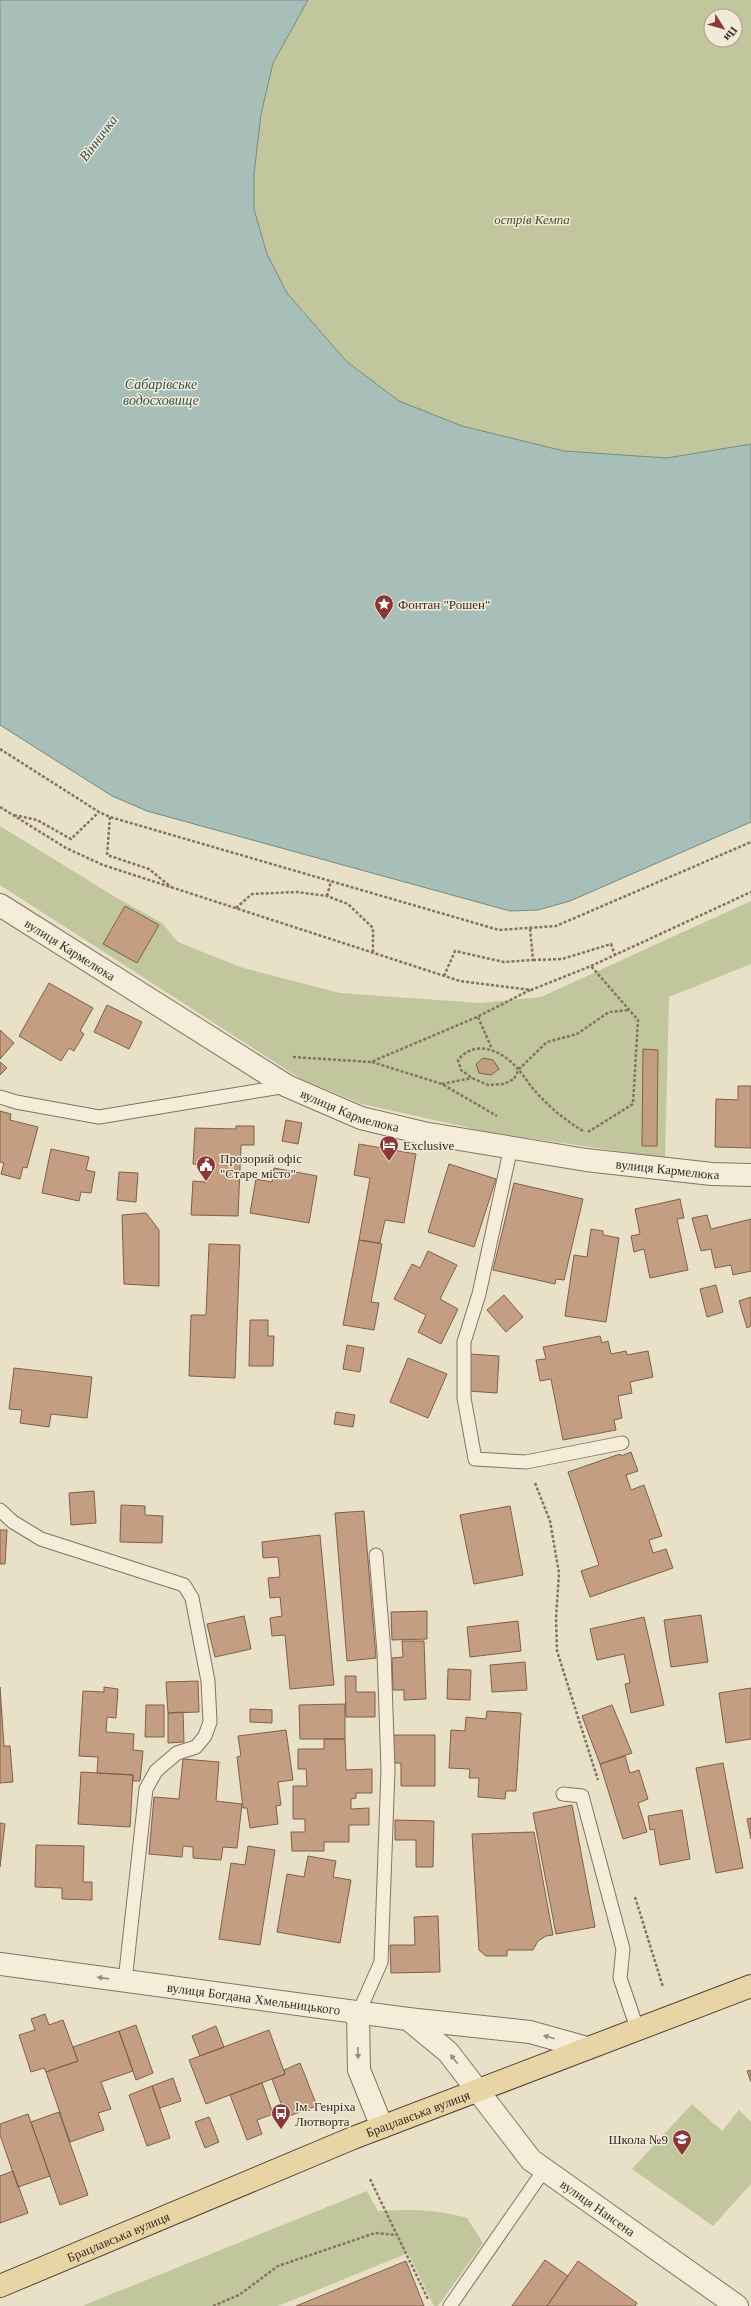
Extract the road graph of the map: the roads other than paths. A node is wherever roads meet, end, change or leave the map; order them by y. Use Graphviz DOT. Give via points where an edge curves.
graph roads {
  1 [pos="0,905"];
  2 [pos="287,1086"];
  3 [pos="0,1097"];
  4 [pos="511,1147"];
  5 [pos="751,1175"];
  6 [pos="622,1443"];
  7 [pos="0,1510"];
  8 [pos="376,1555"];
  9 [pos="563,1794"];
  10 [pos="0,1964"];
  11 [pos="126,1982"];
  12 [pos="751,1986"];
  13 [pos="358,2014"];
  14 [pos="408,2019"];
  15 [pos="637,2028"];
  16 [pos="587,2048"];
  17 [pos="478,2090"];
  18 [pos="382,2127"];
  19 [pos="544,2170"];
  20 [pos="0,2286"];
  21 [pos="450,2306"];
  22 [pos="737,2306"];
  1 -- 2 [label="street, вулиця Кармелюка"];
  2 -- 3 [label="lane" via="98,1117"];
  2 -- 4 [label="street, вулиця Кармелюка" via="361,1118 423,1133"];
  4 -- 5 [label="street, вулиця Кармелюка" via="586,1160 712,1174"];
  4 -- 6 [label="lane" via="479,1294 464,1342 464,1398 475,1459 526,1462"];
  7 -- 11 [label="lane" via="13,1522 41,1539 184,1585 192,1598 208,1681 210,1722 205,1736 196,1747 177,1753 161,1766 146,1789"];
  8 -- 13 [label="lane" via="384,1652 388,1770 381,1962"];
  9 -- 15 [label="lane" via="582,1796 623,1949 620,1978"];
  11 -- 10 [label="street, вулиця Богдана Хмельницького, one-way"];
  11 -- 13 [label="street, вулиця Богдана Хмельницького"];
  12 -- 15 [label="main road, Брацлавська вулиця"];
  13 -- 14 [label="street, вулиця Богдана Хмельницького"];
  13 -- 18 [label="street, one-way" via="359,2070"];
  16 -- 14 [label="street, вулиця Богдана Хмельницького, one-way" via="530,2032"];
  17 -- 14 [label="street, one-way" via="448,2052"];
  15 -- 16 [label="main road, Брацлавська вулиця"];
  16 -- 17 [label="main road, Брацлавська вулиця"];
  17 -- 18 [label="main road, Брацлавська вулиця"];
  17 -- 19 [label="street, вулиця Нансена" via="530,2160"];
  18 -- 20 [label="main road, Брацлавська вулиця"];
  19 -- 21 [label="lane"];
  19 -- 22 [label="street, вулиця Нансена"];
}
